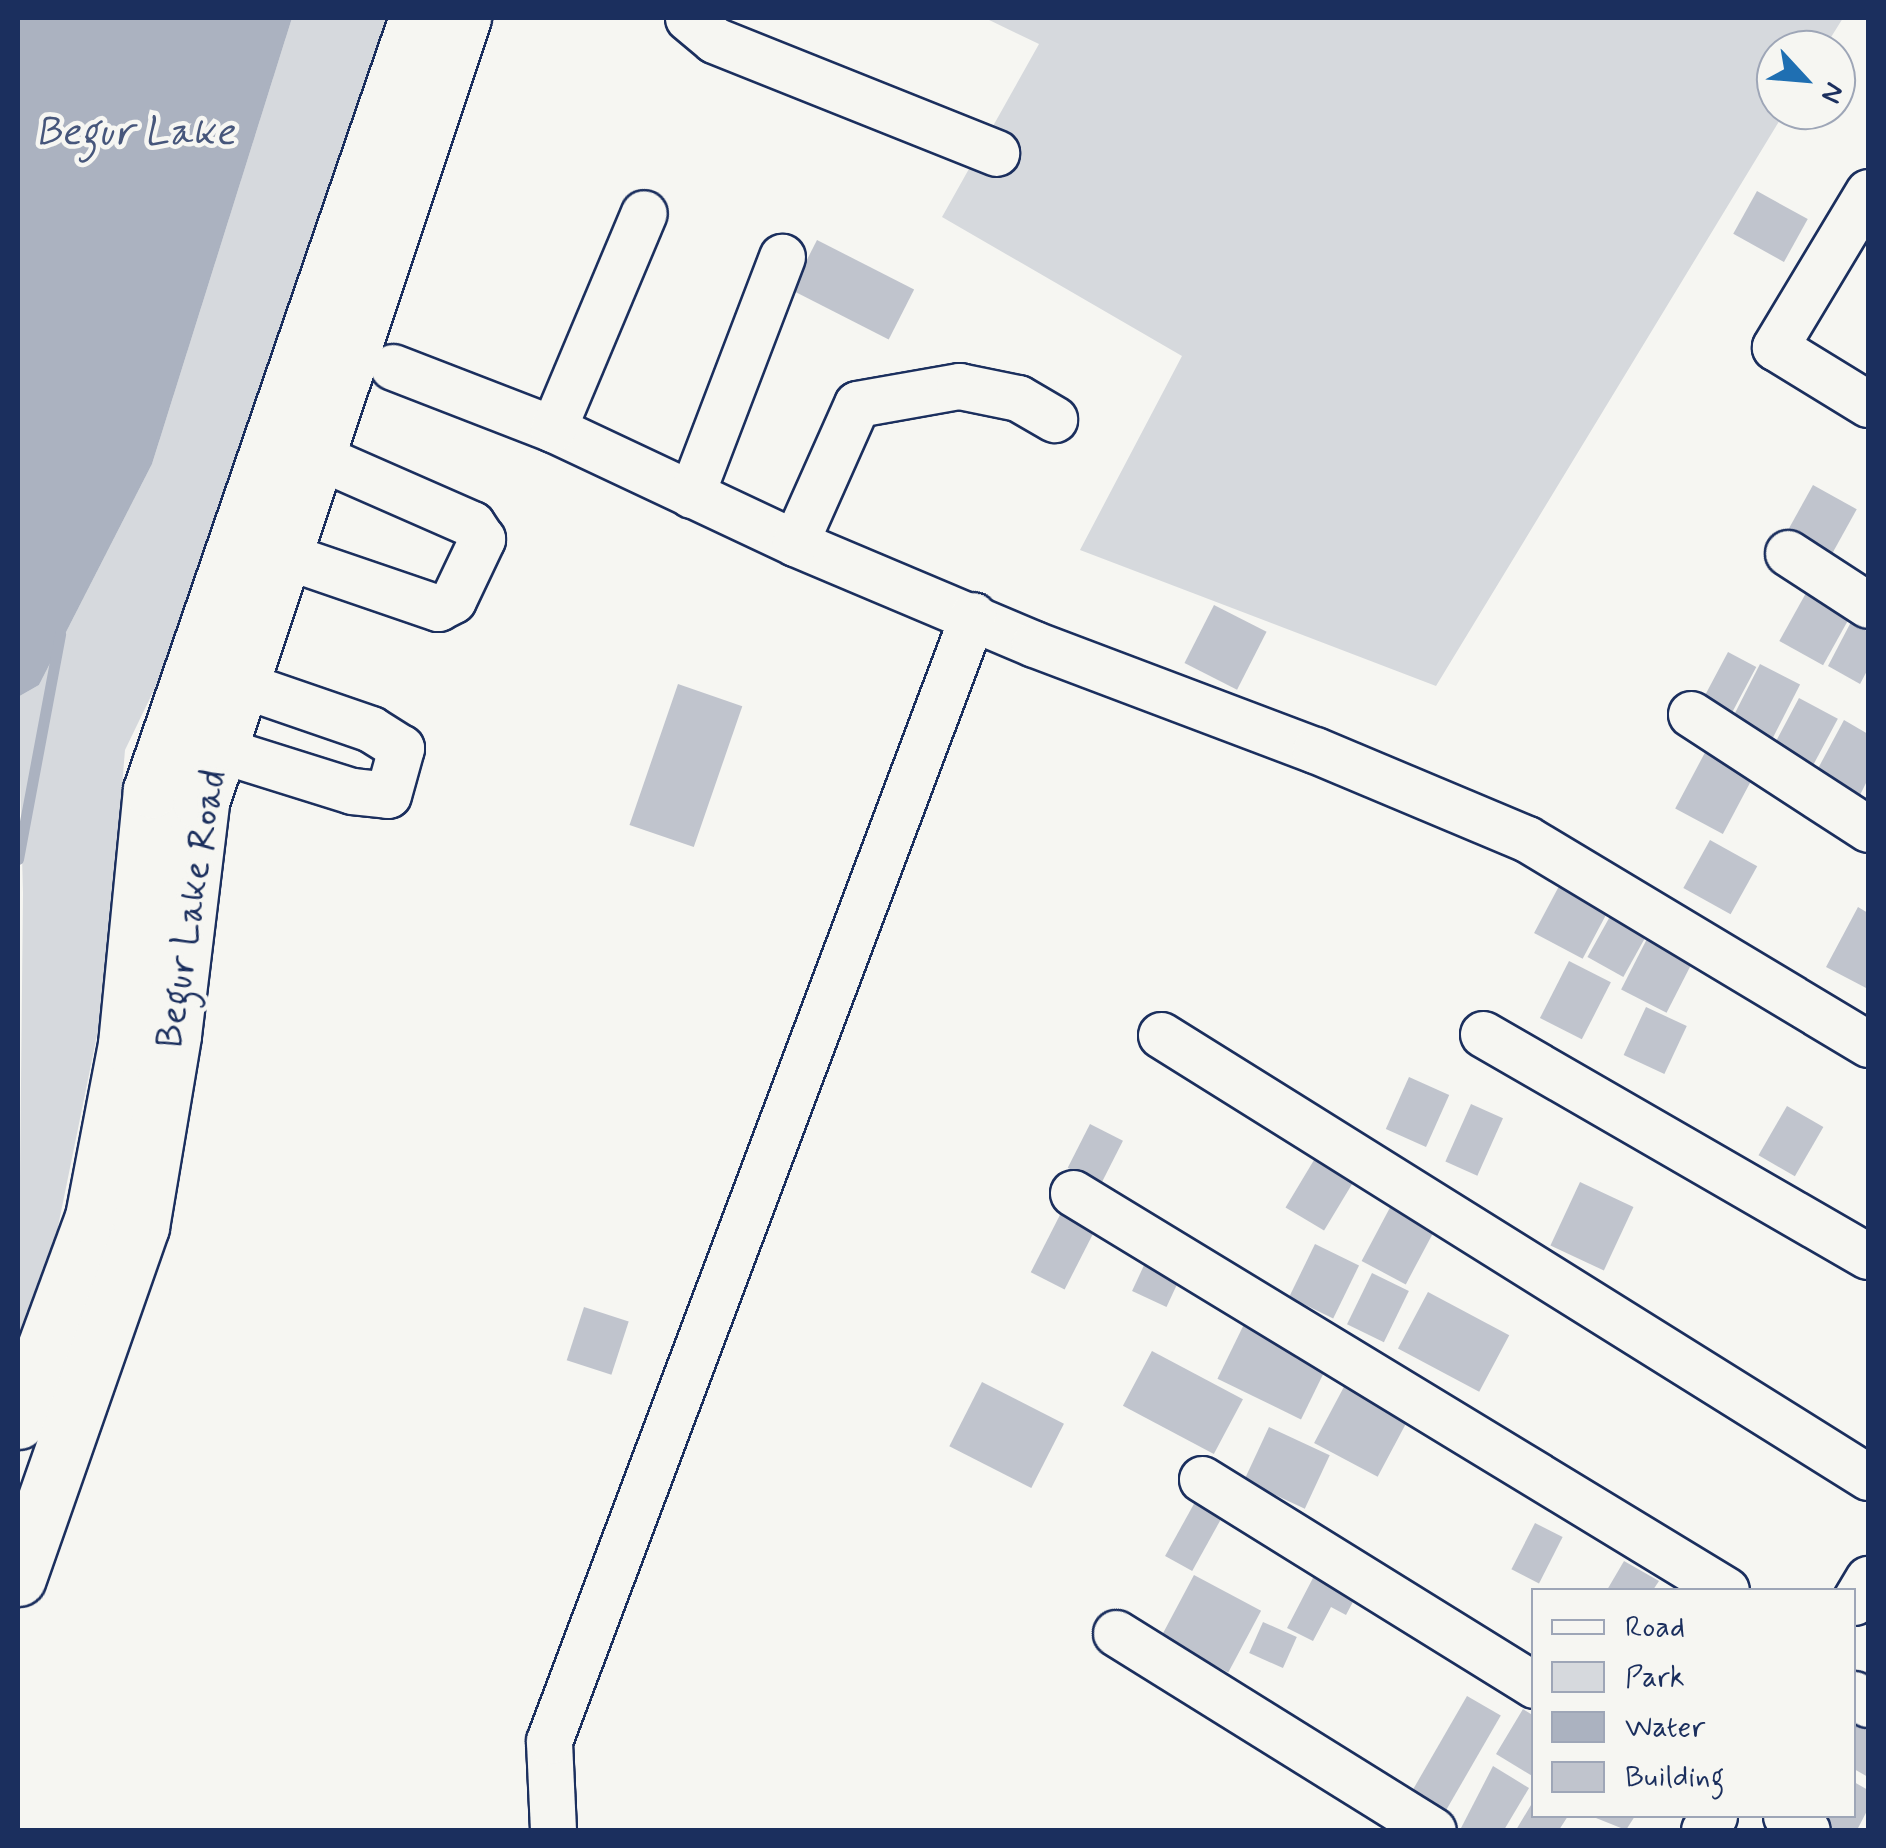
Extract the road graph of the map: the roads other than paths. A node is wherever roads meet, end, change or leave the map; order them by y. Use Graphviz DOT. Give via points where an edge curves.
graph roads {
  1 [pos="417,18"];
  2 [pos="463,18"];
  3 [pos="688,18"];
  4 [pos="996,153"];
  5 [pos="1868,192"];
  6 [pos="644,213"];
  7 [pos="782,257"];
  8 [pos="393,367"];
  9 [pos="1868,404"];
  10 [pos="1054,419"];
  11 [pos="553,429"];
  12 [pos="295,447"];
  13 [pos="691,495"];
  14 [pos="794,543"];
  15 [pos="1788,554"];
  16 [pos="283,556"];
  17 [pos="1868,605"];
  18 [pos="973,614"];
  19 [pos="240,684"];
  20 [pos="1691,714"];
  21 [pos="218,749"];
  22 [pos="1868,829"];
  23 [pos="1484,1034"];
  24 [pos="1161,1035"];
  25 [pos="1868,1044"];
  26 [pos="1073,1193"];
  27 [pos="1868,1256"];
  28 [pos="18,1421"];
  29 [pos="1868,1477"];
  30 [pos="1202,1479"];
  31 [pos="18,1578"];
  32 [pos="1723,1588"];
  33 [pos="1116,1633"];
  34 [pos="1531,1682"];
  35 [pos="1384,1818"];
  36 [pos="553,1830"];
  37 [pos="1433,1830"];
  1 -- 12 [label="main road, Begur Lake Road"];
  2 -- 12 [label="main road, Begur Lake Road"];
  3 -- 4 [label="street" via="714,40"];
  5 -- 9 [label="street" via="1775,348"];
  6 -- 11 [label="street"];
  7 -- 13 [label="street"];
  8 -- 11 [label="street"];
  10 -- 14 [label="street" via="1018,398 959,386 857,404"];
  11 -- 13 [label="street"];
  12 -- 16 [label="main road, Begur Lake Road"];
  12 -- 16 [label="street" via="472,524 482,539 453,600 438,608"];
  12 -- 28 [label="main road, Begur Lake Road" via="152,790 126,1044 93,1217"];
  13 -- 14 [label="street"];
  14 -- 18 [label="street"];
  15 -- 17 [label="street"];
  16 -- 19 [label="main road, Begur Lake Road"];
  18 -- 25 [label="street" via="1528,839"];
  18 -- 36 [label="street" via="549,1741"];
  19 -- 21 [label="main road, Begur Lake Road"];
  19 -- 21 [label="street" via="372,729 401,748 388,795 352,791"];
  20 -- 22 [label="street"];
  21 -- 31 [label="main road, Begur Lake Road" via="201,802 141,1226"];
  23 -- 27 [label="street"];
  24 -- 29 [label="street"];
  26 -- 32 [label="street"];
  30 -- 34 [label="street"];
  33 -- 35 [label="street"];
  35 -- 37 [label="street"];
}
